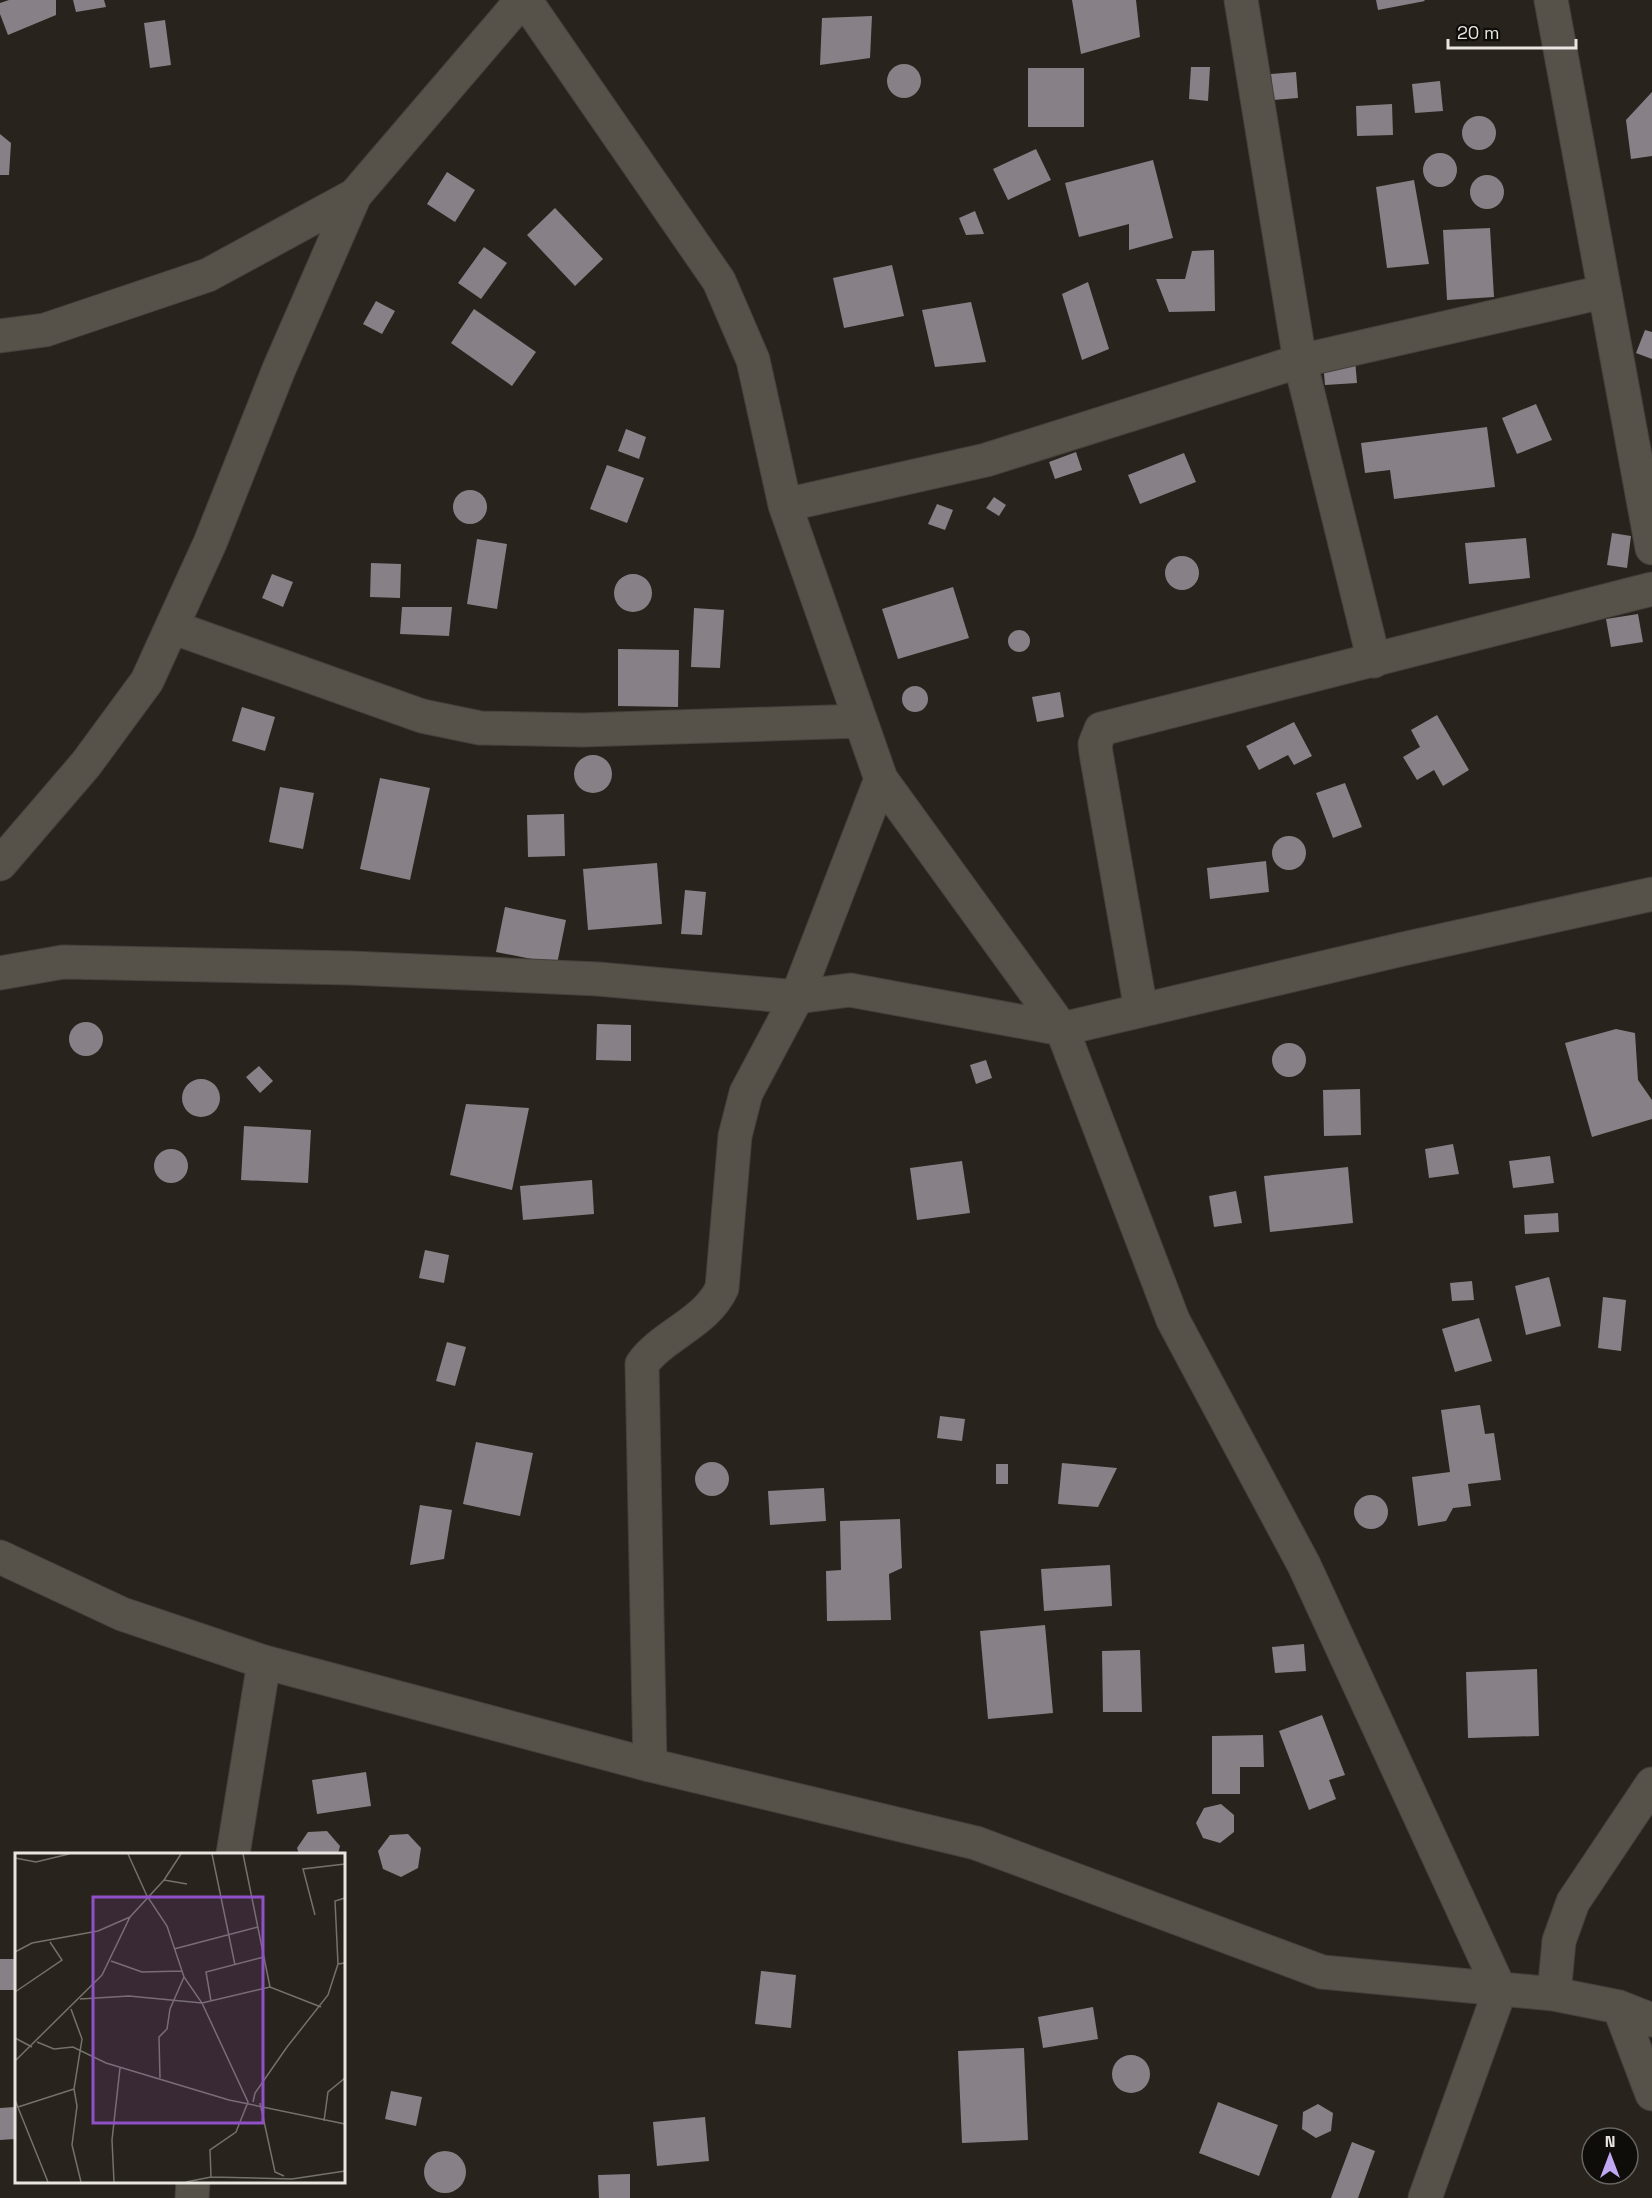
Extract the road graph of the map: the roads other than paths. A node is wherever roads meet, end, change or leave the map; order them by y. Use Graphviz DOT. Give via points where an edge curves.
graph roads {
  1 [pos="523,0"];
  2 [pos="1241,0"];
  3 [pos="1551,0"];
  4 [pos="355,195"];
  5 [pos="1603,292"];
  6 [pos="0,336"];
  7 [pos="1300,361"];
  8 [pos="785,505"];
  9 [pos="1652,548"];
  10 [pos="1652,589"];
  11 [pos="172,627"];
  12 [pos="1374,661"];
  13 [pos="860,721"];
  14 [pos="881,779"];
  15 [pos="0,864"];
  16 [pos="1652,894"];
  17 [pos="0,973"];
  18 [pos="797,997"];
  19 [pos="1141,1010"];
  20 [pos="1062,1029"];
  21 [pos="0,1557"];
  22 [pos="264,1662"];
  23 [pos="650,1765"];
  24 [pos="1652,1784"];
  25 [pos="233,1853"];
  26 [pos="1500,1990"];
  27 [pos="1554,1994"];
  28 [pos="1618,2007"];
  29 [pos="1652,2020"];
  30 [pos="1652,2094"];
  31 [pos="194,2183"];
  32 [pos="192,2198"];
  33 [pos="1425,2198"];
  1 -- 4 [label="street"];
  1 -- 8 [label="street" via="719,281 753,360"];
  2 -- 7 [label="street"];
  3 -- 5 [label="street"];
  4 -- 6 [label="street" via="208,275 45,330"];
  4 -- 11 [label="street"];
  5 -- 7 [label="street"];
  5 -- 9 [label="street"];
  7 -- 8 [label="street" via="986,460"];
  7 -- 12 [label="street"];
  8 -- 13 [label="street"];
  10 -- 12 [label="street"];
  11 -- 13 [label="street" via="422,716 480,728 583,730"];
  11 -- 15 [label="street" via="147,681 86,764"];
  12 -- 19 [label="street" via="1101,729 1096,753"];
  13 -- 14 [label="street"];
  14 -- 18 [label="street"];
  14 -- 20 [label="street"];
  16 -- 19 [label="street"];
  17 -- 18 [label="street" via="63,962 351,968 598,979"];
  18 -- 20 [label="street" via="850,990"];
  18 -- 23 [label="street" via="746,1093 735,1136 722,1288 704,1313 663,1342 642,1364"];
  19 -- 20 [label="street"];
  20 -- 26 [label="street" via="1173,1320 1304,1564"];
  21 -- 22 [label="street" via="122,1614"];
  22 -- 23 [label="street"];
  22 -- 25 [label="street"];
  23 -- 26 [label="street" via="976,1843 1322,1972"];
  24 -- 27 [label="street" via="1573,1902 1559,1941"];
  26 -- 27 [label="street"];
  26 -- 33 [label="street"];
  27 -- 28 [label="street"];
  28 -- 29 [label="street"];
  28 -- 30 [label="street"];
  31 -- 32 [label="street"];
}
